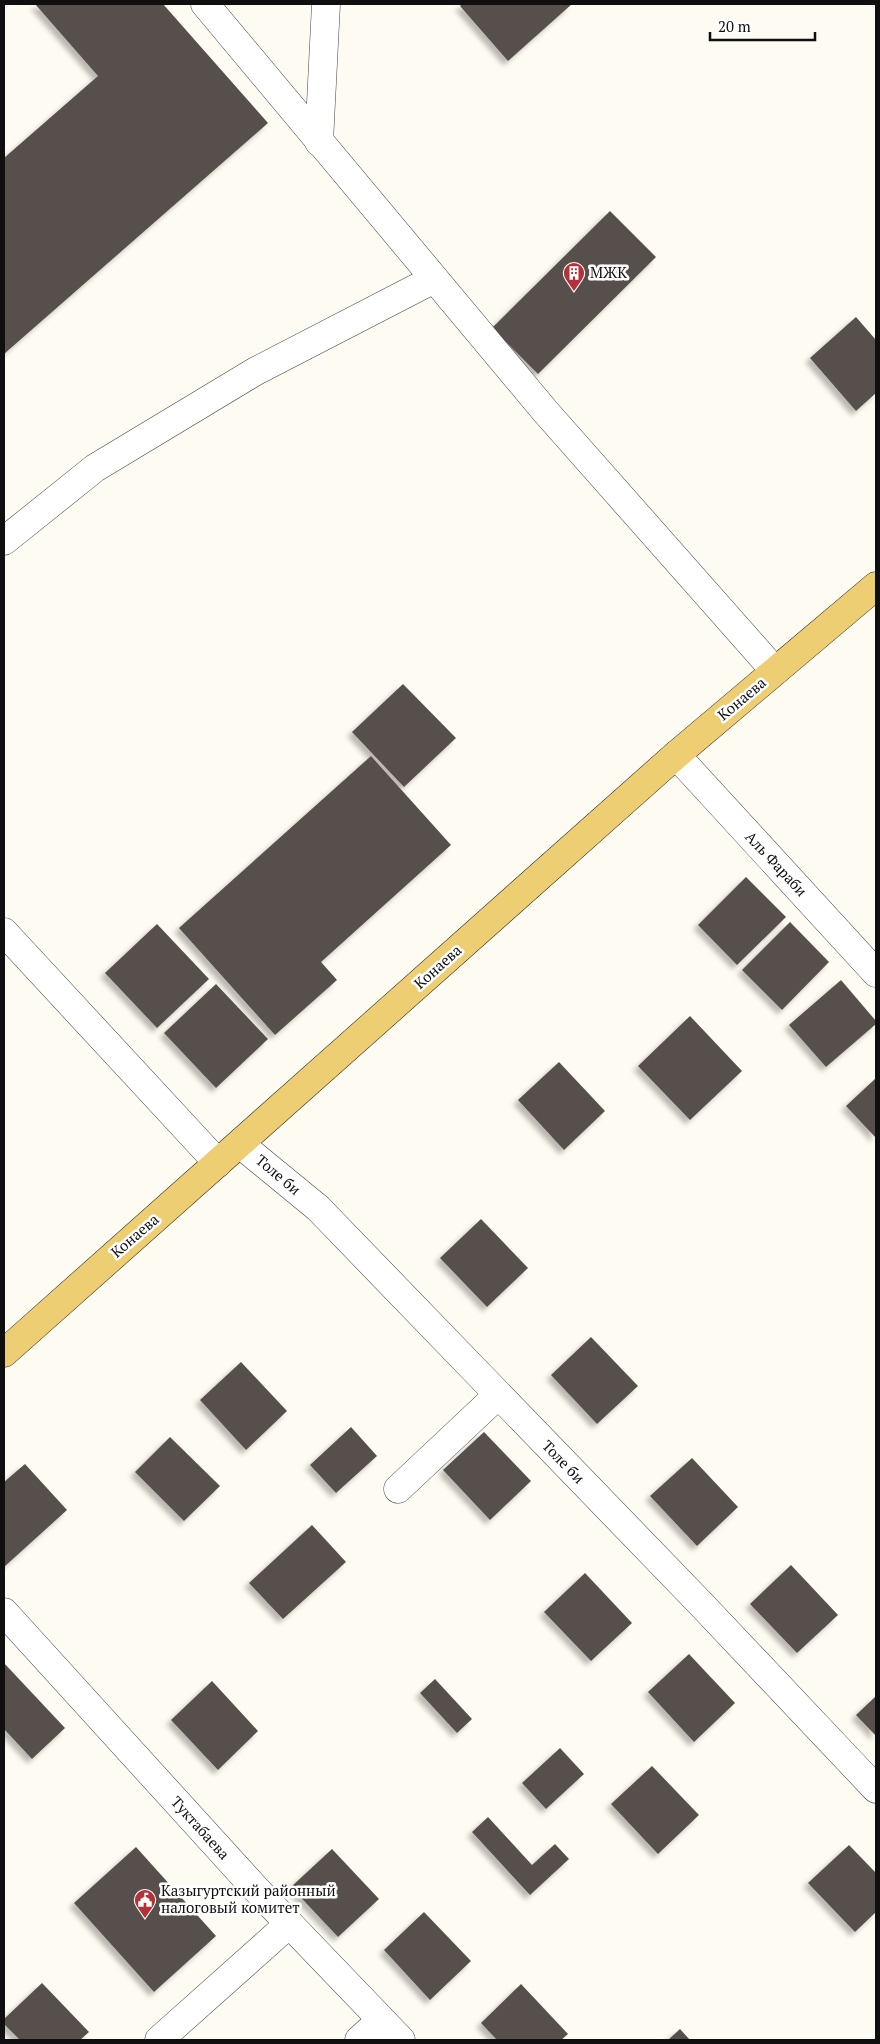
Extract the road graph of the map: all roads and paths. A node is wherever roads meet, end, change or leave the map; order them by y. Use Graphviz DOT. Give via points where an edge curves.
graph roads {
  1 [pos="205,4"];
  2 [pos="326,4"];
  3 [pos="319,142"];
  4 [pos="434,279"];
  5 [pos="4,541"];
  6 [pos="876,586"];
  7 [pos="775,672"];
  8 [pos="676,755"];
  9 [pos="4,932"];
  10 [pos="876,973"];
  11 [pos="240,1144"];
  12 [pos="218,1163"];
  13 [pos="4,1352"];
  14 [pos="498,1395"];
  15 [pos="398,1489"];
  16 [pos="4,1612"];
  17 [pos="876,1789"];
  18 [pos="289,1924"];
  19 [pos="381,2020"];
  20 [pos="158,2040"];
  21 [pos="358,2040"];
  22 [pos="401,2040"];
  1 -- 3 [label="street"];
  2 -- 3 [label="street"];
  3 -- 4 [label="street"];
  4 -- 5 [label="street" via="256,371 95,468"];
  4 -- 7 [label="street" via="545,411"];
  6 -- 7 [label="main road, Конаева"];
  7 -- 8 [label="main road, Конаева"];
  8 -- 10 [label="street, Аль Фараби"];
  8 -- 11 [label="main road, Конаева"];
  9 -- 12 [label="street"];
  11 -- 12 [label="main road, Конаева"];
  11 -- 14 [label="street, Толе би" via="318,1208"];
  12 -- 13 [label="main road, Конаева"];
  14 -- 15 [label="street"];
  14 -- 17 [label="street, Толе би"];
  16 -- 18 [label="street, Туктабаева"];
  18 -- 19 [label="street, Туктабаева"];
  18 -- 20 [label="street"];
  19 -- 21 [label="street"];
  19 -- 22 [label="street, Туктабаева"];
}
